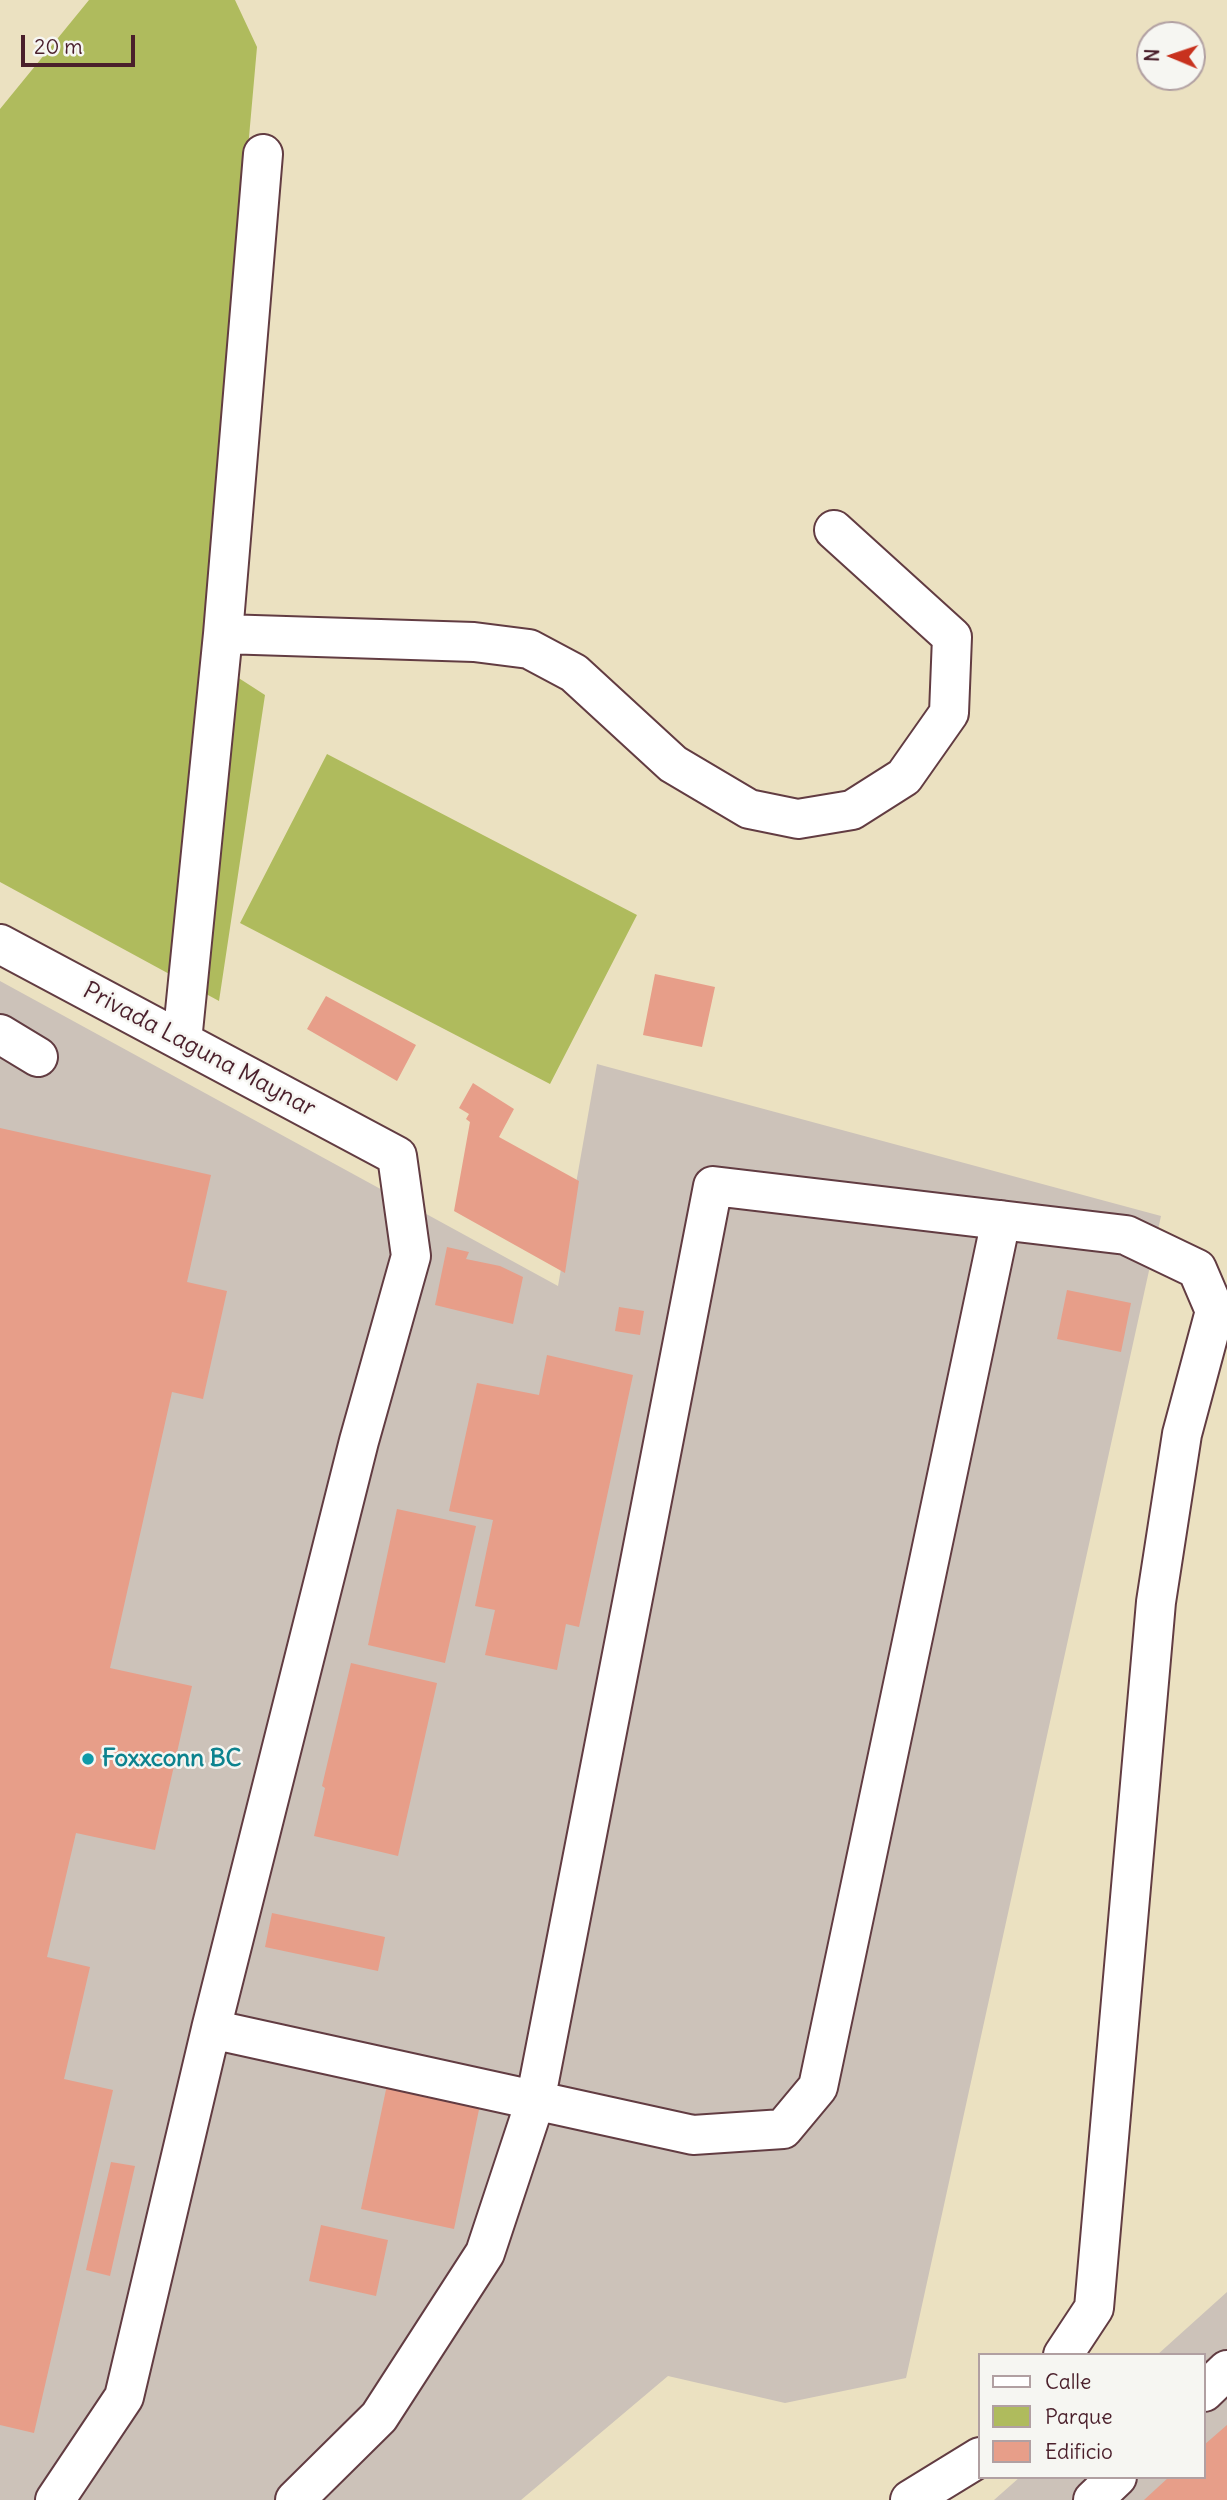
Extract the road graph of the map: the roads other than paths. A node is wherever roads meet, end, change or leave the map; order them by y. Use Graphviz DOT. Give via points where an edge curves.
graph roads {
  1 [pos="263,154"];
  2 [pos="834,530"];
  3 [pos="223,634"];
  4 [pos="0,944"];
  5 [pos="0,1034"];
  6 [pos="182,1041"];
  7 [pos="0,1063"];
  8 [pos="1001,1220"];
  9 [pos="211,2029"];
  10 [pos="534,2102"];
  11 [pos="1064,2353"];
  12 [pos="1227,2370"];
  13 [pos="1206,2390"];
  14 [pos="978,2458"];
  15 [pos="1115,2479"];
  16 [pos="55,2500"];
  17 [pos="295,2500"];
  18 [pos="910,2500"];
  19 [pos="1093,2500"];
  1 -- 3 [label="lane"];
  2 -- 3 [label="lane" via="952,637 949,713 904,777 852,810 798,819 749,809 673,764 574,674 529,649 474,642"];
  3 -- 6 [label="lane"];
  4 -- 6 [label="lane, Privada Laguna Maynar"];
  5 -- 7 [label="lane" via="38,1058"];
  6 -- 9 [label="lane, Privada Laguna Maynar" via="397,1156 411,1256 359,1441"];
  8 -- 10 [label="lane" via="818,2087 783,2129 694,2134"];
  8 -- 10 [label="lane" via="713,1186"];
  8 -- 11 [label="lane" via="1126,1236 1197,1269 1215,1311 1182,1434 1156,1602 1094,2308"];
  9 -- 10 [label="lane"];
  9 -- 16 [label="lane" via="124,2397"];
  10 -- 17 [label="lane" via="485,2253 379,2417"];
  12 -- 13 [label="lane"];
  14 -- 18 [label="lane"];
  15 -- 19 [label="lane"];
}
